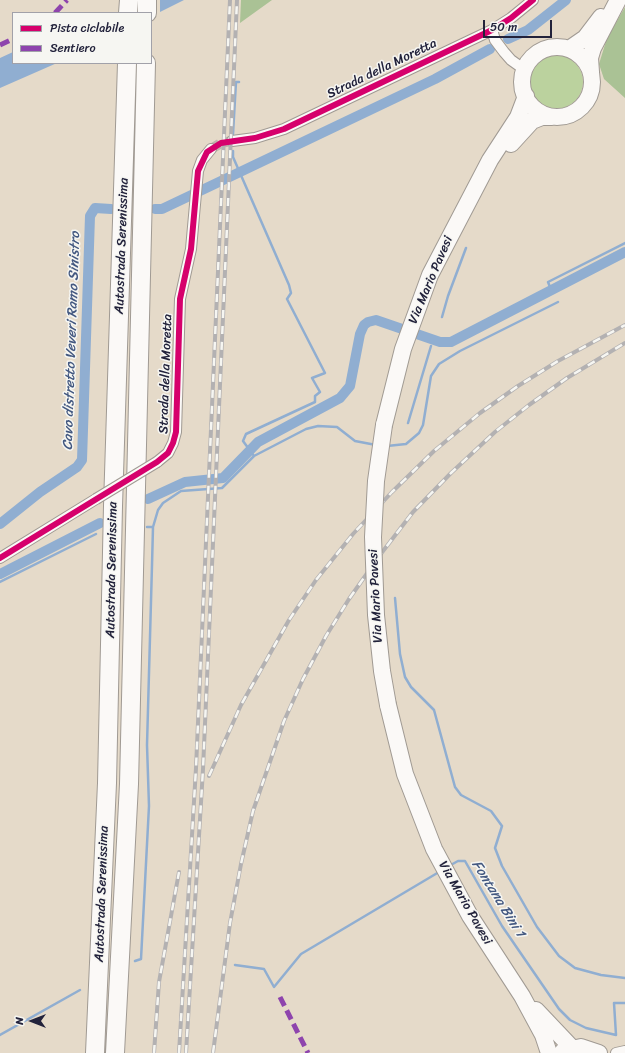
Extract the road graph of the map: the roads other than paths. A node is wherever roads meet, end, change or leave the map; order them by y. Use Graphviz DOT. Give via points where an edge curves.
graph roads {
  1 [pos="129,0"];
  2 [pos="147,0"];
  3 [pos="533,0"];
  4 [pos="614,0"];
  5 [pos="618,0"];
  6 [pos="128,12"];
  7 [pos="147,12"];
  8 [pos="492,30"];
  9 [pos="569,49"];
  10 [pos="127,64"];
  11 [pos="146,64"];
  12 [pos="525,70"];
  13 [pos="591,72"];
  14 [pos="526,96"];
  15 [pos="552,117"];
  16 [pos="232,141"];
  17 [pos="211,149"];
  18 [pos="479,183"];
  19 [pos="0,558"];
  20 [pos="522,996"];
  21 [pos="566,1050"];
  22 [pos="625,1050"];
  23 [pos="95,1053"];
  24 [pos="115,1053"];
  25 [pos="549,1053"];
  26 [pos="599,1053"];
  27 [pos="616,1053"];
  1 -- 6 [label="highway"];
  2 -- 7 [label="highway"];
  3 -- 8 [label="street, Strada della Moretta"];
  4 -- 9 [label="main road" via="590,33"];
  5 -- 13 [label="main road" via="593,48 590,58"];
  8 -- 12 [label="street" via="495,40 504,52"];
  8 -- 16 [label="street, Strada della Moretta" via="284,129 255,138"];
  9 -- 12 [label="main road" via="558,47 538,53"];
  9 -- 13 [label="main road" via="586,62"];
  10 -- 23 [label="highway, Autostrada Serenissima" via="107,783"];
  11 -- 24 [label="highway, Autostrada Serenissima" via="129,784"];
  12 -- 14 [label="main road" via="523,83"];
  13 -- 15 [label="main road" via="590,95 584,105 564,117"];
  14 -- 15 [label="main road" via="532,106"];
  14 -- 18 [label="main road" via="520,113 496,150"];
  15 -- 18 [label="main road" via="537,118 528,125"];
  17 -- 19 [label="street, Strada della Moretta, bridge" via="202,160 196,184 191,249 180,299 174,443 168,453 157,462"];
  18 -- 20 [label="main road, Via Mario Pavesi, bridge" via="442,249 409,330 384,425 374,502 376,615 388,705 405,774 444,869 470,916"];
  20 -- 21 [label="main road, Via Mario Pavesi"];
  20 -- 25 [label="main road, Via Mario Pavesi" via="543,1035"];
  21 -- 26 [label="main road, Via Mario Pavesi" via="581,1047"];
  22 -- 27 [label="street"];
}
